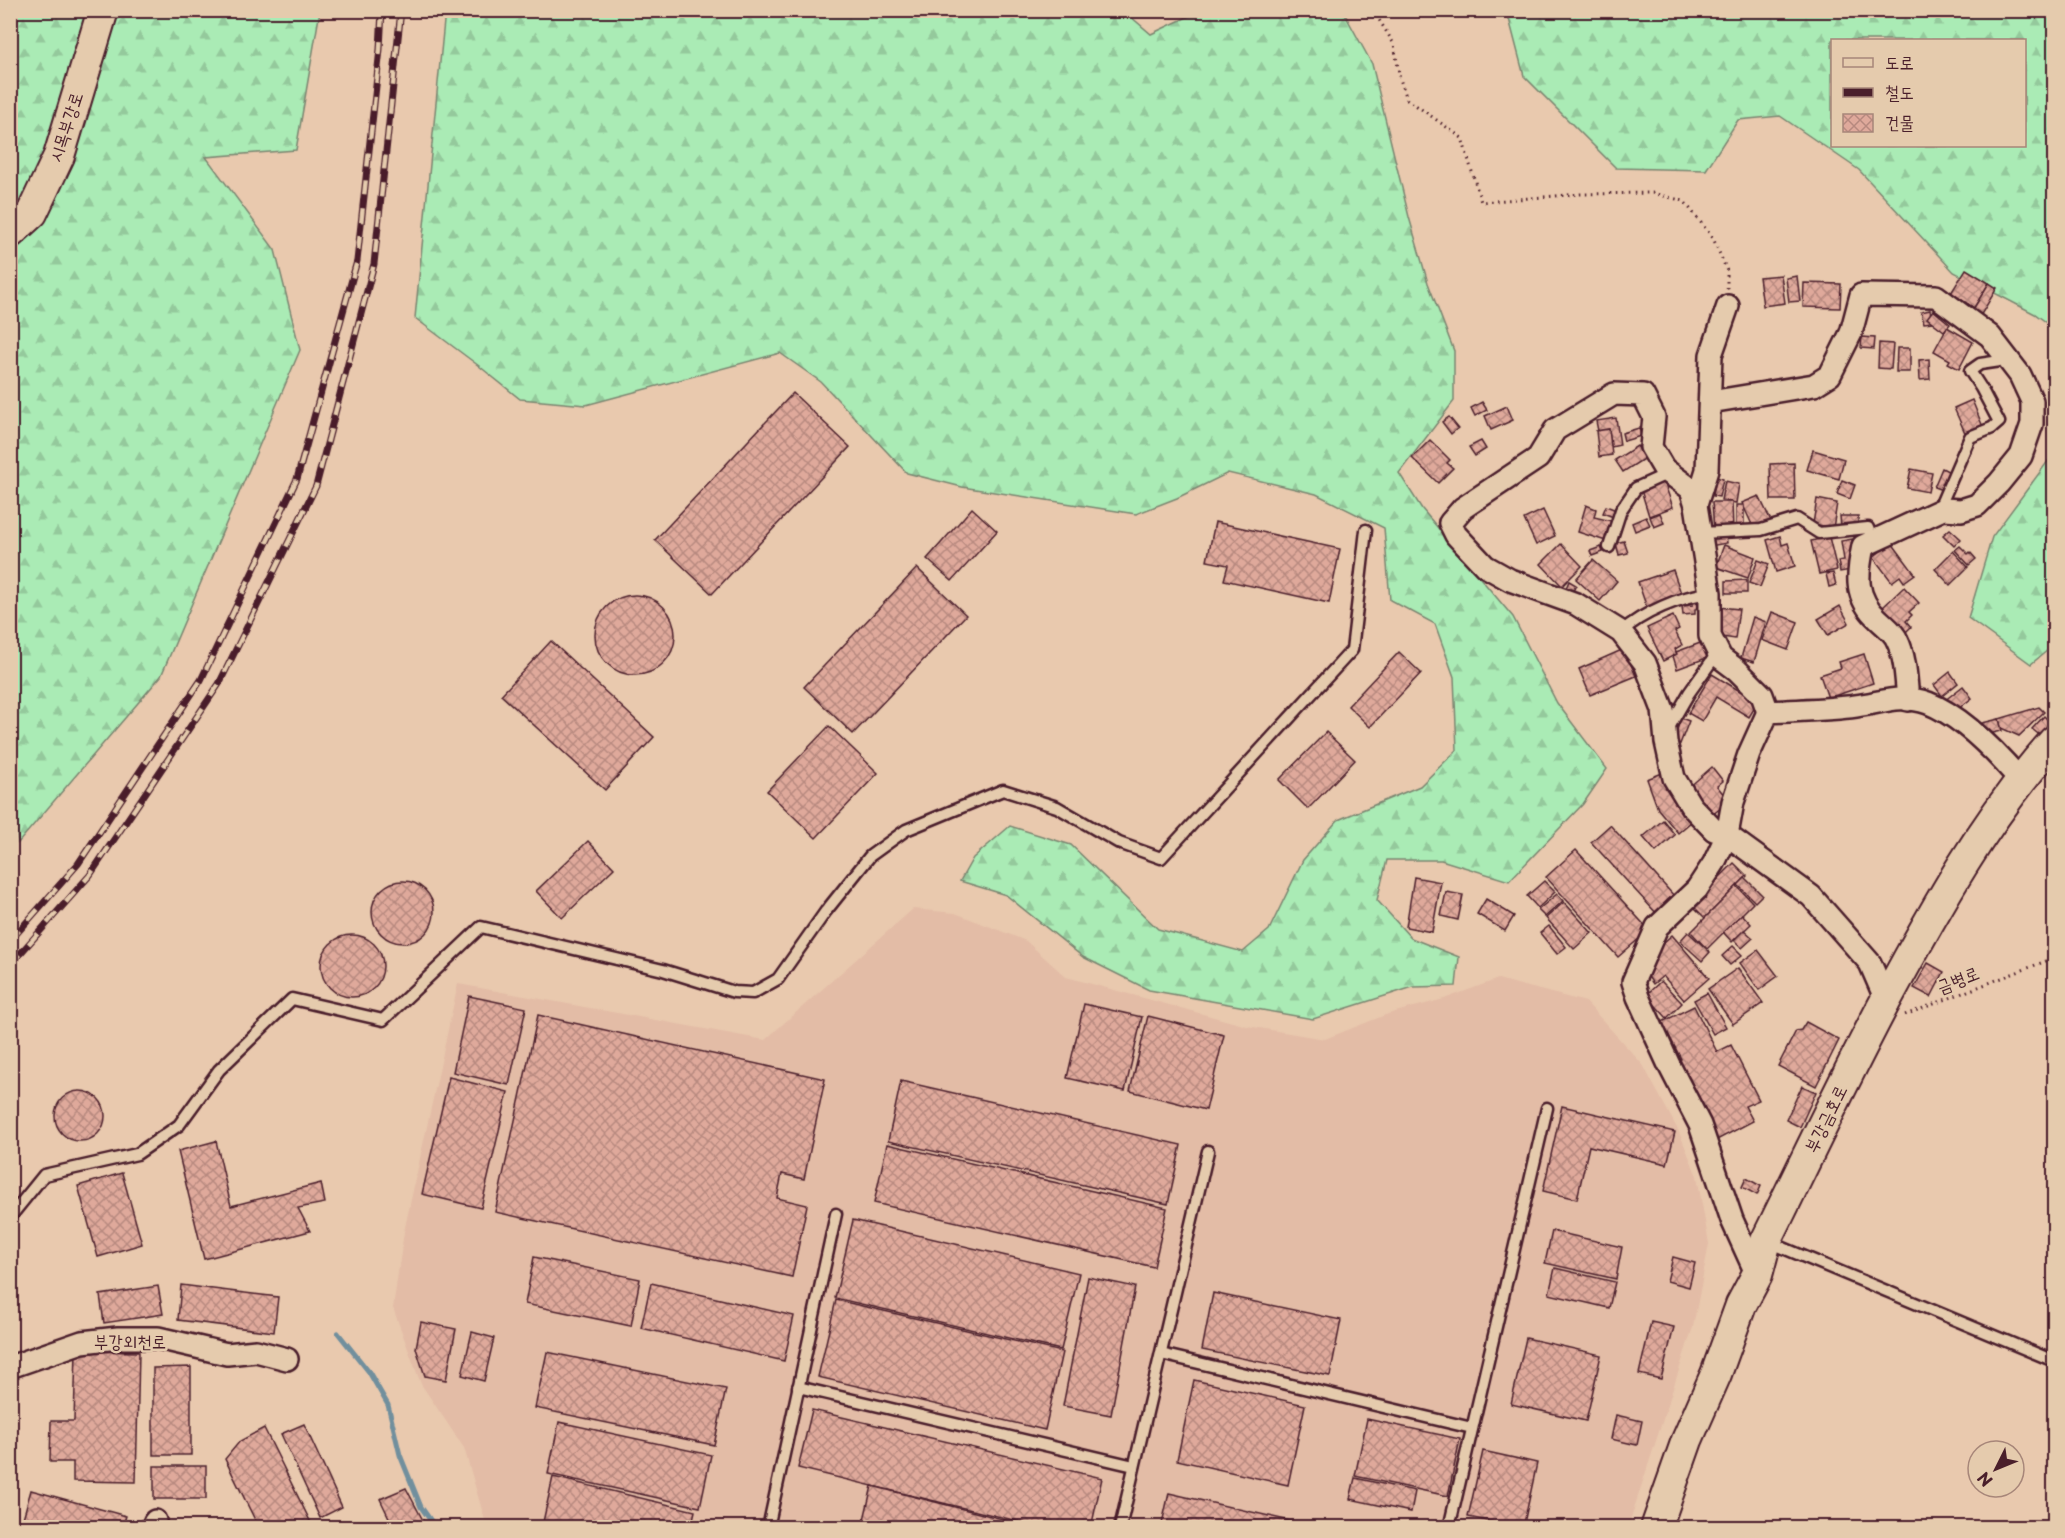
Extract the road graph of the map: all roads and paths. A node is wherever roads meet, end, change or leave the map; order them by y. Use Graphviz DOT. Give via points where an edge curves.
graph roads {
  1 [pos="103,10"];
  2 [pos="1373,10"];
  3 [pos="10,233"];
  4 [pos="1728,306"];
  5 [pos="2007,360"];
  6 [pos="1710,402"];
  7 [pos="1669,473"];
  8 [pos="1696,505"];
  9 [pos="1943,509"];
  10 [pos="1366,530"];
  11 [pos="1701,533"];
  12 [pos="1874,541"];
  13 [pos="1609,547"];
  14 [pos="1710,593"];
  15 [pos="1621,632"];
  16 [pos="1718,652"];
  17 [pos="1908,700"];
  18 [pos="1768,712"];
  19 [pos="1665,734"];
  20 [pos="2055,741"];
  21 [pos="2020,780"];
  22 [pos="1726,835"];
  23 [pos="2055,958"];
  24 [pos="1895,1008"];
  25 [pos="1547,1108"];
  26 [pos="1208,1151"];
  27 [pos="836,1214"];
  28 [pos="10,1217"];
  29 [pos="1766,1241"];
  30 [pos="1756,1275"];
  31 [pos="1161,1354"];
  32 [pos="287,1359"];
  33 [pos="2055,1361"];
  34 [pos="10,1366"];
  35 [pos="798,1387"];
  36 [pos="1472,1428"];
  37 [pos="1134,1466"];
  38 [pos="768,1527"];
  39 [pos="1120,1527"];
  40 [pos="1449,1527"];
  41 [pos="1656,1527"];
  1 -- 3 [label="street, 시목부강로" via="59,156 32,213"];
  2 -- 4 [label="path" via="1394,44 1407,99 1462,138 1481,202 1652,193 1684,201 1713,238 1727,271"];
  4 -- 6 [label="street" via="1711,356"];
  5 -- 6 [label="street" via="1990,336 1936,296 1861,295 1851,333 1830,375 1814,385"];
  5 -- 9 [label="street" via="2020,375 2032,402 2032,424 2021,456 1977,505"];
  5 -- 9 [label="lane" via="1980,364 1970,371 1999,422 1970,437 1941,504"];
  6 -- 8 [label="street" via="1707,470"];
  7 -- 8 [label="street" via="1691,489"];
  7 -- 13 [label="lane" via="1636,488 1622,510"];
  7 -- 15 [label="street" via="1651,447 1654,417 1643,395 1614,394 1555,430 1538,458 1462,508 1450,523 1485,566 1510,580 1576,604"];
  8 -- 11 [label="street"];
  9 -- 12 [label="street"];
  10 -- 28 [label="lane" via="1352,650 1161,858 1119,843 1057,807 1003,790 906,830 870,856 778,979 753,993 734,992 663,970 481,927 383,1020 292,999 219,1070 179,1125 137,1154 44,1175"];
  11 -- 12 [label="lane" via="1761,530 1797,519 1819,532 1868,528"];
  11 -- 14 [label="street"];
  12 -- 17 [label="street" via="1863,546 1857,572 1862,600 1897,638"];
  14 -- 15 [label="lane" via="1697,594 1634,620"];
  14 -- 16 [label="street" via="1710,636"];
  15 -- 19 [label="street" via="1645,663 1663,710"];
  16 -- 18 [label="street" via="1762,695"];
  16 -- 19 [label="lane"];
  17 -- 18 [label="street" via="1893,698 1857,706"];
  17 -- 21 [label="street" via="1928,703 1959,722"];
  18 -- 22 [label="street" via="1749,754"];
  19 -- 22 [label="street" via="1674,778 1691,806 1714,830"];
  20 -- 21 [label="street, 부강금호로"];
  21 -- 24 [label="street, 부강금호로" via="1938,905"];
  22 -- 24 [label="street" via="1811,897 1870,963"];
  22 -- 30 [label="street" via="1697,889 1657,927 1633,981 1700,1125 1732,1220"];
  23 -- 24 [label="path, 금병로"];
  24 -- 29 [label="street, 부강금호로"];
  25 -- 36 [label="lane"];
  26 -- 31 [label="lane"];
  27 -- 35 [label="lane"];
  29 -- 30 [label="street, 부강금호로"];
  29 -- 33 [label="lane"];
  30 -- 41 [label="street, 부강금호로" via="1687,1440"];
  31 -- 36 [label="lane"];
  31 -- 37 [label="lane"];
  32 -- 34 [label="street, 부강외천로" via="256,1351 227,1354 158,1338 118,1338 82,1342"];
  35 -- 37 [label="lane"];
  35 -- 38 [label="lane"];
  36 -- 40 [label="lane"];
  37 -- 39 [label="lane"];
}
